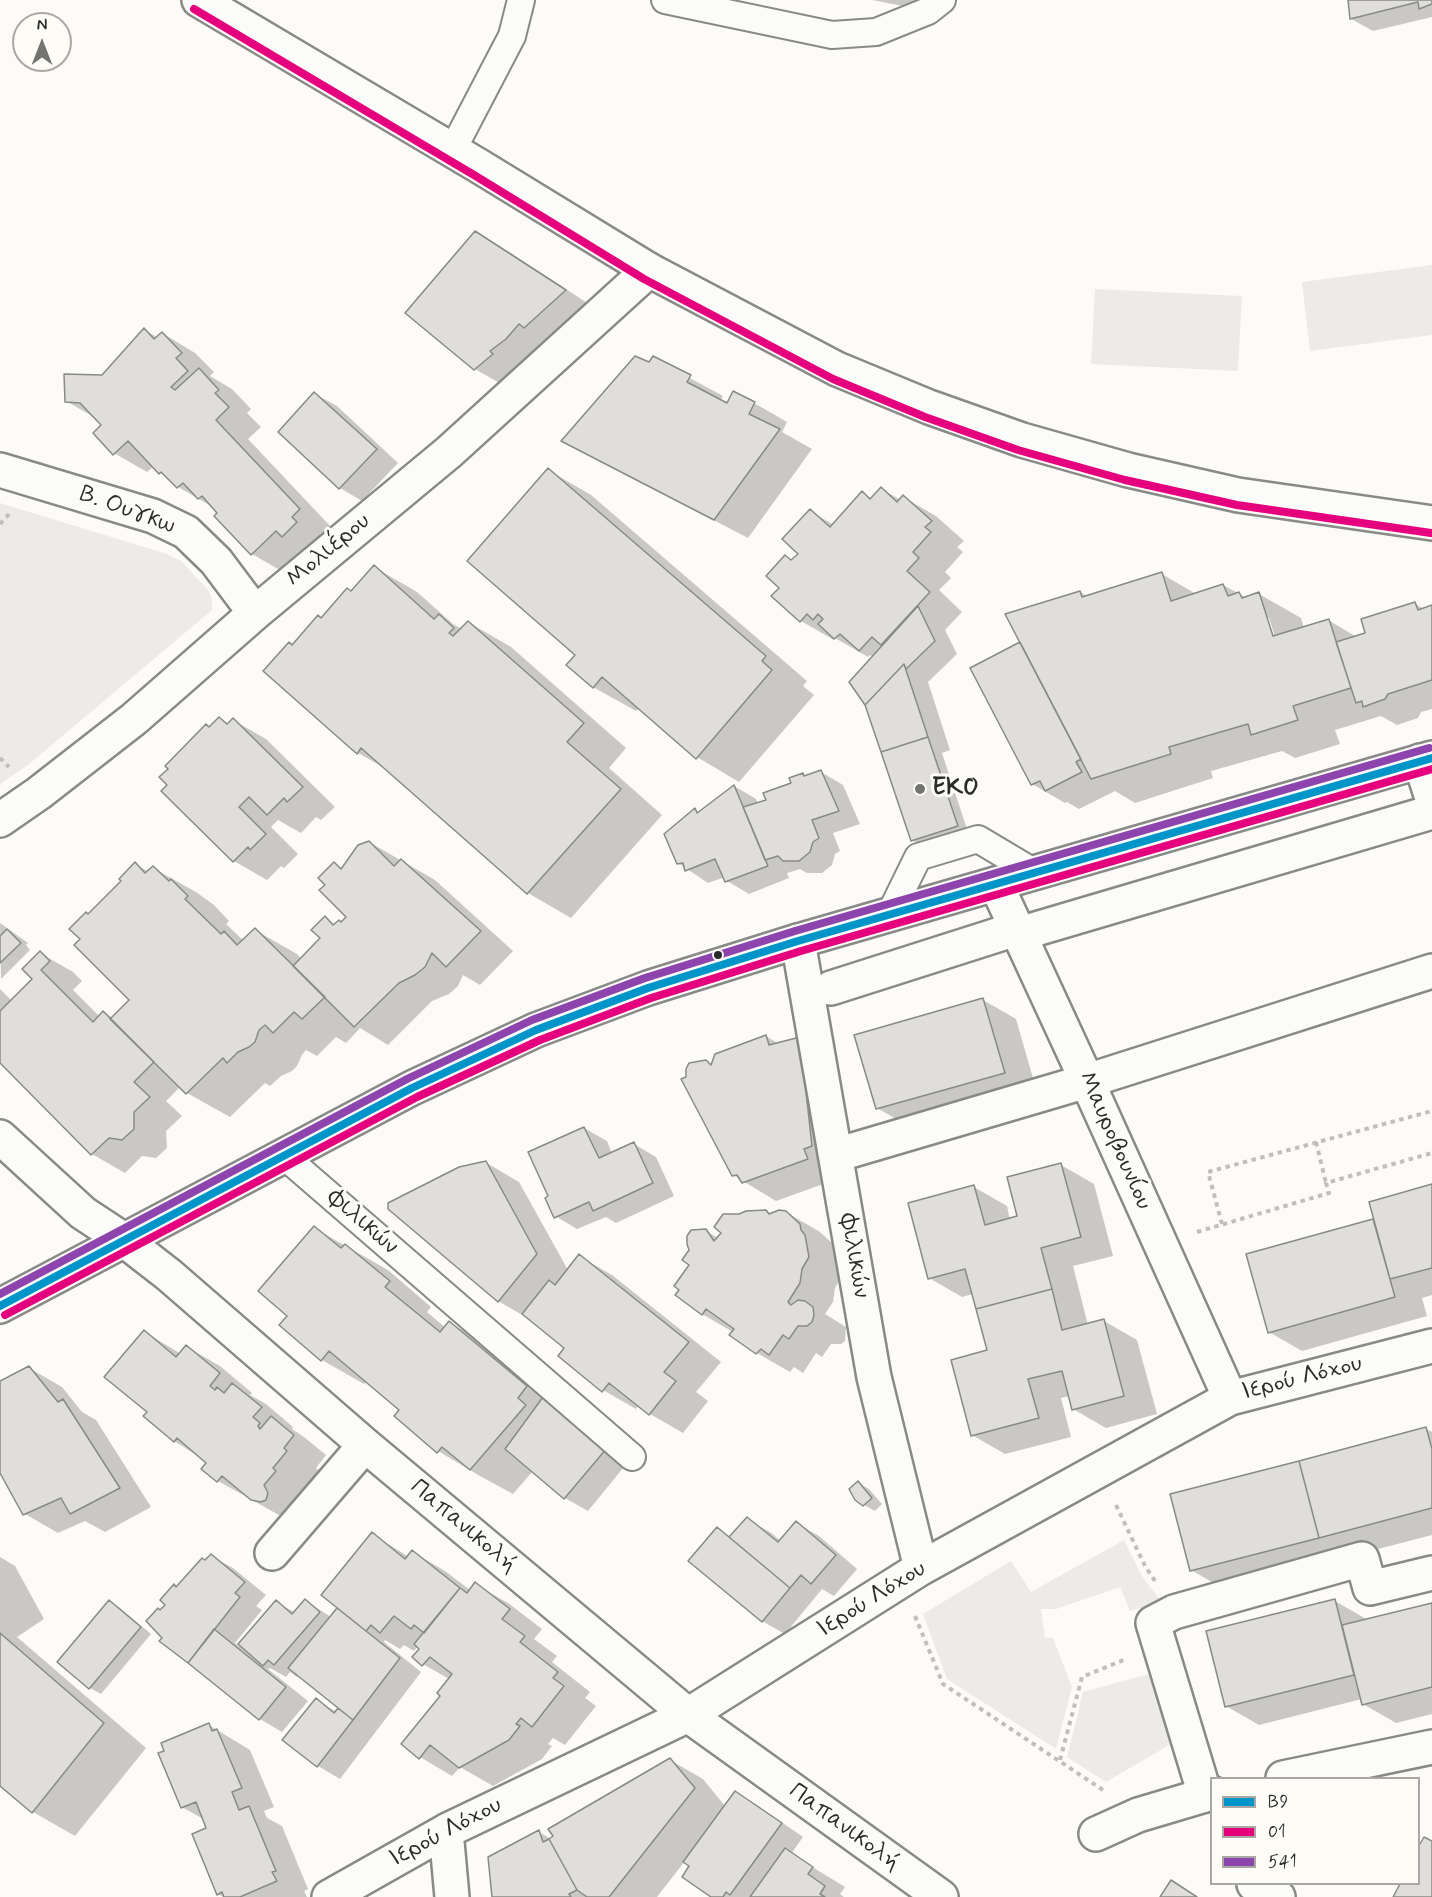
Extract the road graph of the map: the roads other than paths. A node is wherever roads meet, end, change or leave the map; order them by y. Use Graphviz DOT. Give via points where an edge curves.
graph roads {
  1 [pos="199,0"];
  2 [pos="521,0"];
  3 [pos="665,0"];
  4 [pos="942,0"];
  5 [pos="452,151"];
  6 [pos="649,270"];
  7 [pos="0,470"];
  8 [pos="1432,523"];
  9 [pos="255,613"];
  10 [pos="1426,759"];
  11 [pos="1432,798"];
  12 [pos="1432,812"];
  13 [pos="0,820"];
  14 [pos="1035,873"];
  15 [pos="996,884"];
  16 [pos="890,914"];
  17 [pos="1018,932"];
  18 [pos="798,941"];
  19 [pos="1432,971"];
  20 [pos="831,988"];
  21 [pos="1087,1081"];
  22 [pos="0,1137"];
  23 [pos="283,1155"];
  24 [pos="836,1155"];
  25 [pos="124,1240"];
  26 [pos="0,1306"];
  27 [pos="1432,1346"];
  28 [pos="1230,1398"];
  29 [pos="365,1445"];
  30 [pos="632,1457"];
  31 [pos="272,1553"];
  32 [pos="1432,1573"];
  33 [pos="911,1574"];
  34 [pos="688,1715"];
  35 [pos="1432,1747"];
  36 [pos="1292,1777"];
  37 [pos="1209,1794"];
  38 [pos="446,1831"];
  39 [pos="1096,1834"];
  40 [pos="1256,1885"];
  41 [pos="329,1897"];
  42 [pos="452,1897"];
  43 [pos="941,1897"];
  44 [pos="1278,1897"];
  1 -- 5 [label="street"];
  2 -- 5 [label="lane" via="512,36"];
  3 -- 4 [label="lane" via="832,34 876,32 928,11"];
  5 -- 6 [label="street"];
  6 -- 8 [label="street" via="837,369 1022,440 1238,495"];
  6 -- 9 [label="street, Μολιέρου" via="449,452"];
  7 -- 9 [label="street, Β. Ουγκω" via="153,516 186,532 216,561"];
  9 -- 13 [label="street, Μολιέρου" via="134,719"];
  10 -- 11 [label="street"];
  10 -- 14 [label="street"];
  12 -- 17 [label="street"];
  14 -- 15 [label="street"];
  14 -- 16 [label="lane" via="978,839 918,857"];
  15 -- 16 [label="street"];
  15 -- 17 [label="street, Μαυροβουνίου"];
  16 -- 18 [label="street"];
  17 -- 20 [label="street"];
  17 -- 21 [label="street, Μαυροβουνίου"];
  18 -- 23 [label="street" via="648,988 536,1030"];
  18 -- 24 [label="street, Φιλικών"];
  19 -- 21 [label="street"];
  21 -- 24 [label="street"];
  21 -- 28 [label="street, Μαυροβουνίου"];
  22 -- 25 [label="street, Παπανικολή" via="83,1213"];
  23 -- 25 [label="street"];
  23 -- 30 [label="lane, Φιλικών"];
  24 -- 33 [label="street, Φιλικών"];
  25 -- 26 [label="street"];
  25 -- 29 [label="street, Παπανικολή"];
  27 -- 28 [label="street, Ιερού Λόχου"];
  28 -- 33 [label="street, Ιερού Λόχου"];
  29 -- 31 [label="street"];
  29 -- 34 [label="street, Παπανικολή"];
  32 -- 37 [label="street" via="1370,1588 1362,1559 1174,1612 1153,1623"];
  33 -- 34 [label="street, Ιερού Λόχου"];
  34 -- 38 [label="street, Ιερού Λόχου"];
  34 -- 43 [label="street, Παπανικολή"];
  35 -- 36 [label="street"];
  37 -- 39 [label="street" via="1138,1815"];
  38 -- 41 [label="street, Ιερού Λόχου"];
  38 -- 42 [label="street"];
  40 -- 44 [label="street"];
}
